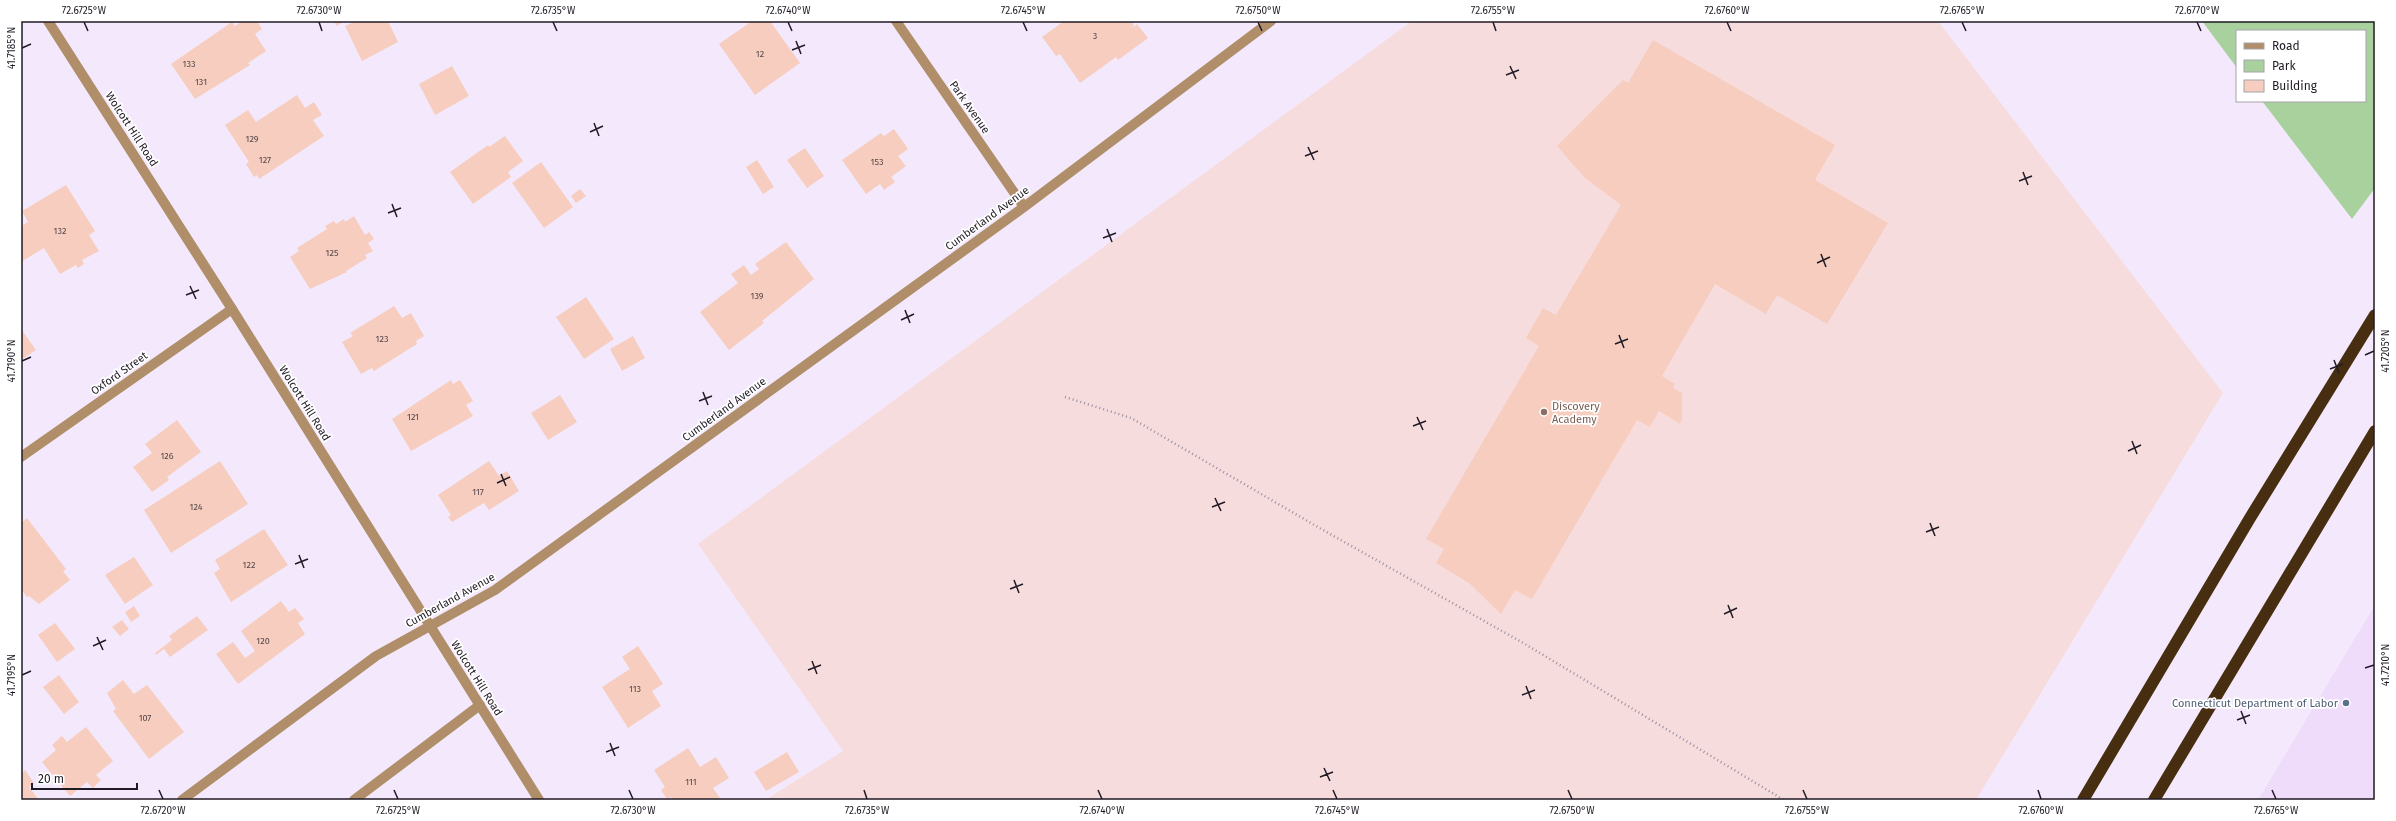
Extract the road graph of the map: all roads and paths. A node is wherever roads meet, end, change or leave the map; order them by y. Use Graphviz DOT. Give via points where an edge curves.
graph roads {
  1 [pos="48,21"];
  2 [pos="896,21"];
  3 [pos="1271,21"];
  4 [pos="1024,206"];
  5 [pos="232,309"];
  6 [pos="2375,315"];
  7 [pos="1065,397"];
  8 [pos="2375,431"];
  9 [pos="21,457"];
  10 [pos="430,626"];
  11 [pos="480,705"];
  12 [pos="182,800"];
  13 [pos="354,800"];
  14 [pos="539,800"];
  15 [pos="1784,800"];
  16 [pos="2083,800"];
  17 [pos="2154,800"];
  1 -- 5 [label="street, Wolcott Hill Road"];
  2 -- 4 [label="street, Park Avenue"];
  3 -- 4 [label="street, Cumberland Avenue"];
  4 -- 10 [label="street, Cumberland Avenue" via="496,590"];
  5 -- 9 [label="street, Oxford Street"];
  5 -- 10 [label="street, Wolcott Hill Road"];
  6 -- 16 [label="highway" via="2250,518"];
  7 -- 15 [label="path" via="1131,418 1525,644"];
  8 -- 17 [label="highway"];
  10 -- 11 [label="street, Wolcott Hill Road"];
  10 -- 12 [label="street, Cumberland Avenue" via="376,656"];
  11 -- 13 [label="street"];
  11 -- 14 [label="street, Wolcott Hill Road"];
}
